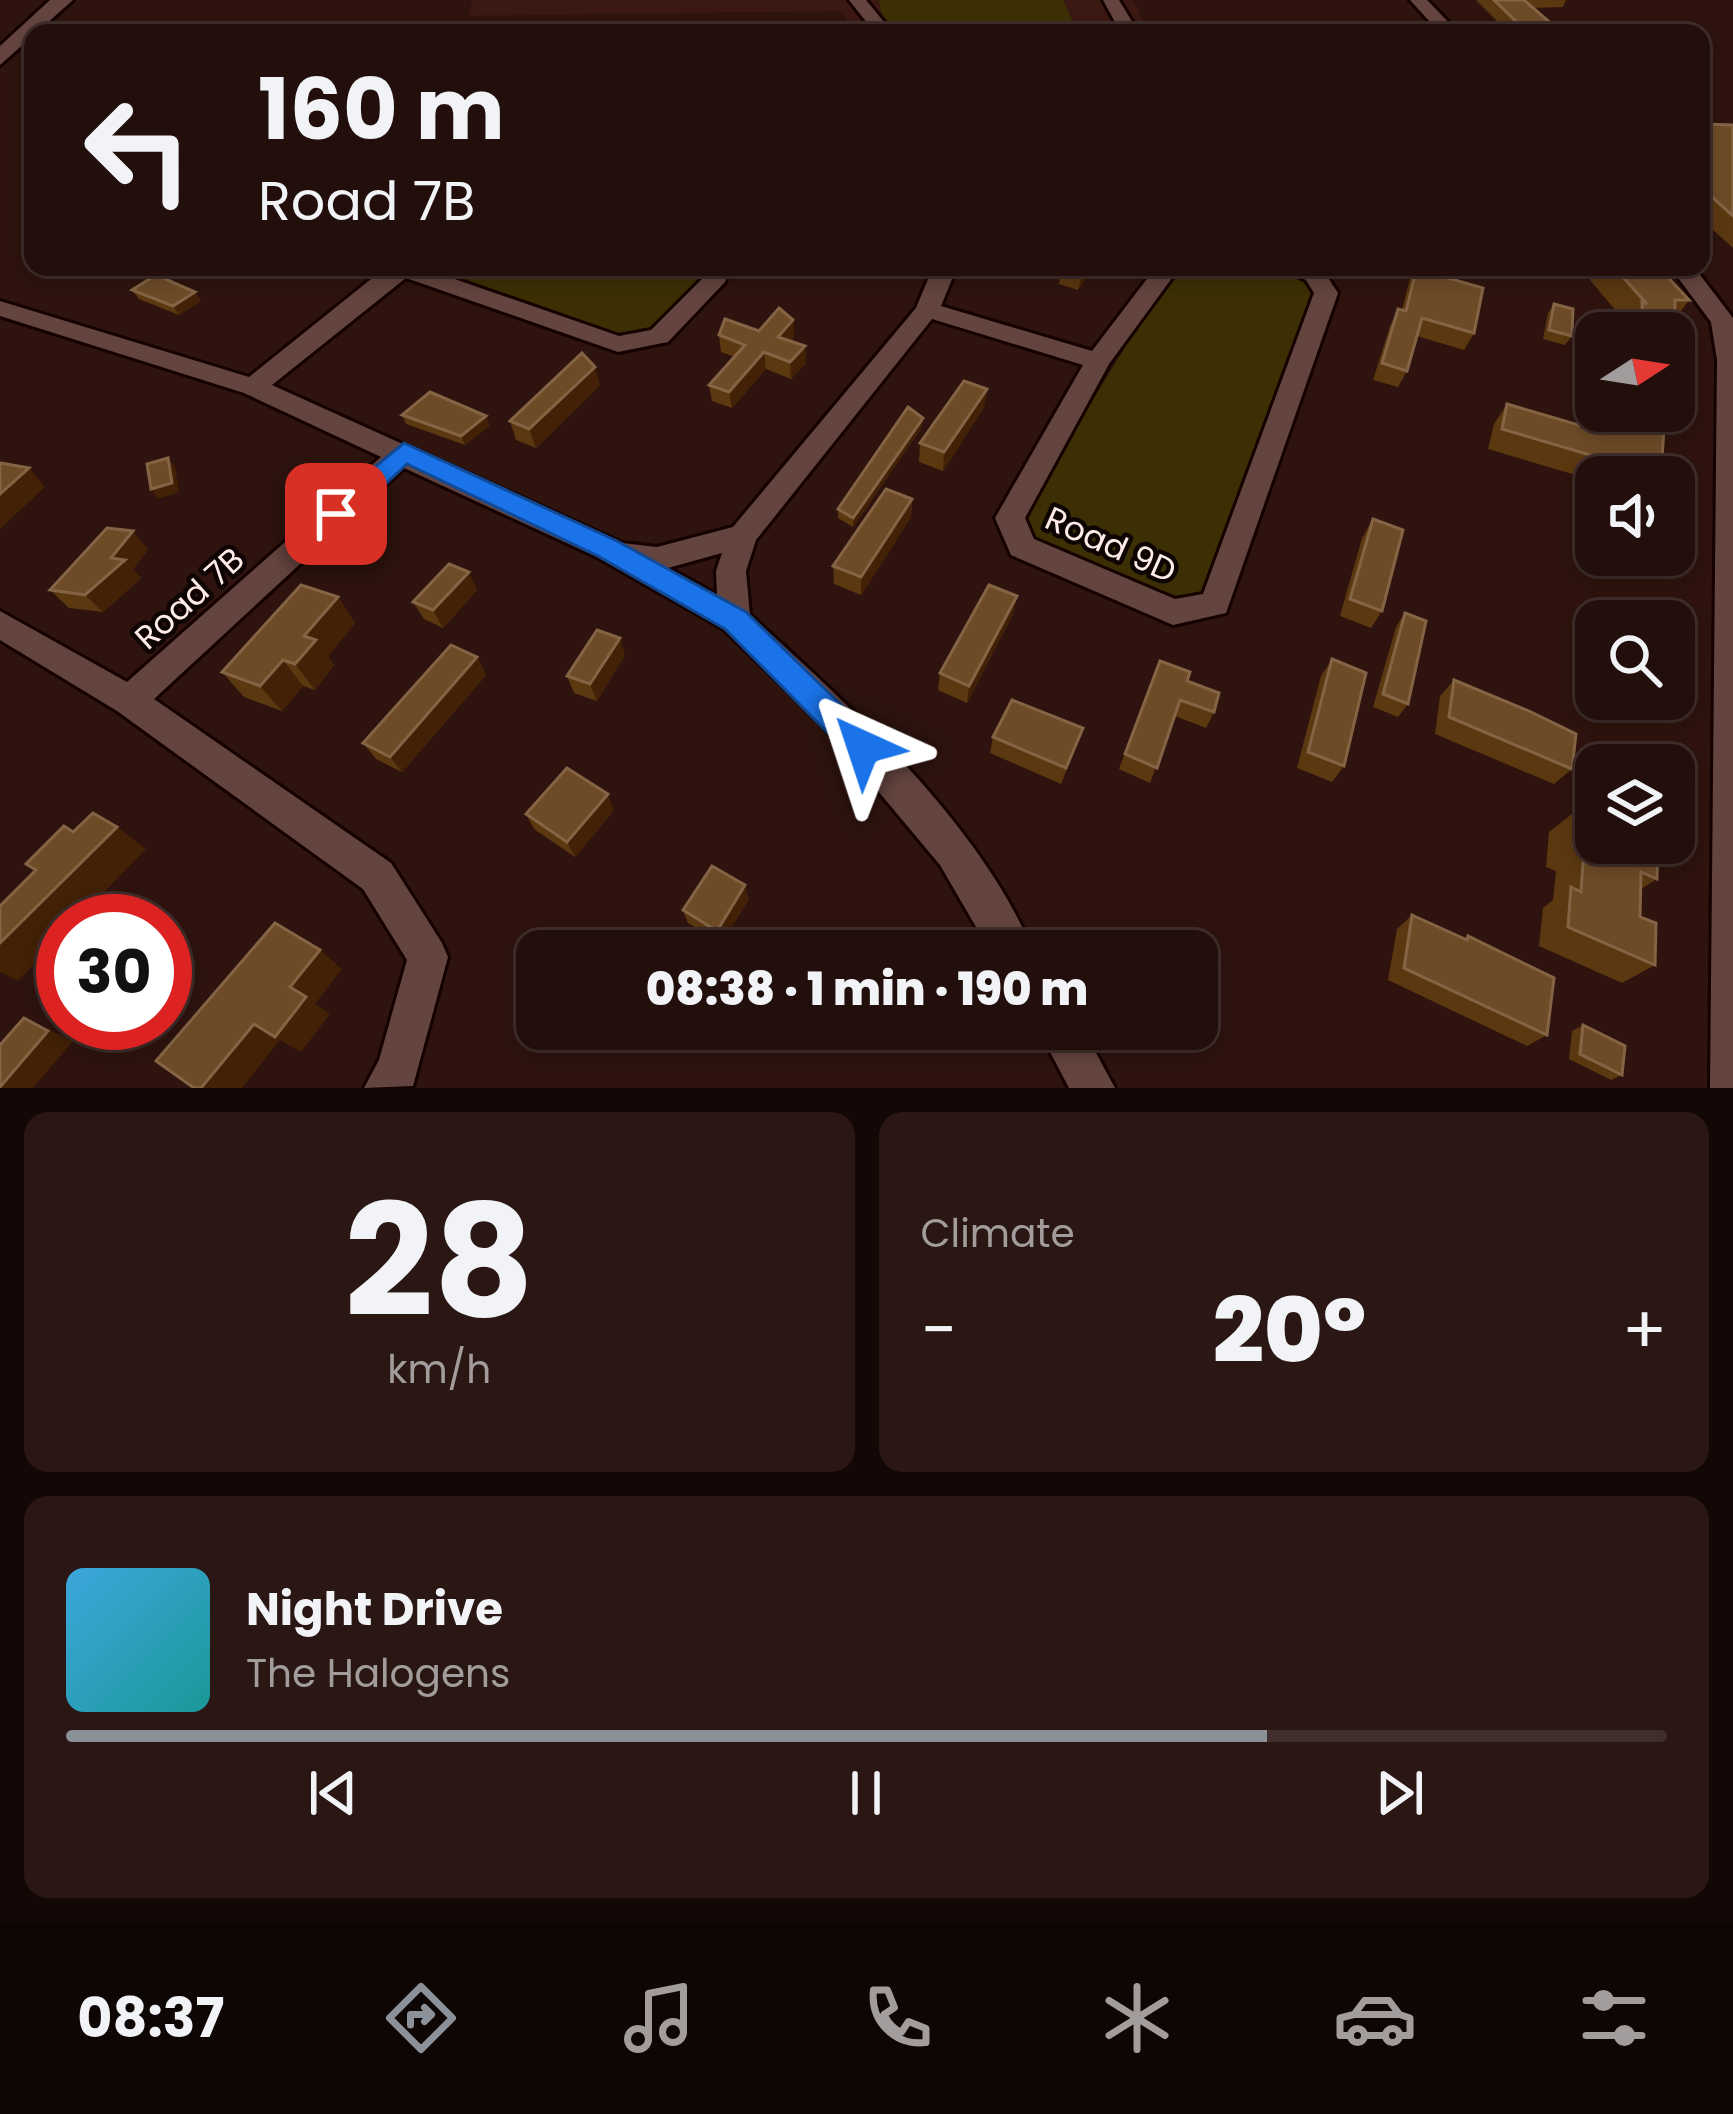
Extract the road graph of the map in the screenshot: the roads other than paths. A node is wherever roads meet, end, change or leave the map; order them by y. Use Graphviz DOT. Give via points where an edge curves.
graph roads {
  1 [pos="62,0"];
  2 [pos="856,0"];
  3 [pos="1418,0"];
  4 [pos="36,24"];
  5 [pos="876,24"];
  6 [pos="1441,24"];
  7 [pos="24,36"];
  8 [pos="0,58"];
  9 [pos="390,276"];
  10 [pos="423,276"];
  11 [pos="717,276"];
  12 [pos="941,276"];
  13 [pos="1161,276"];
  14 [pos="1316,276"];
  15 [pos="1690,276"];
  16 [pos="0,308"];
  17 [pos="927,310"];
  18 [pos="1098,361"];
  19 [pos="253,387"];
  20 [pos="404,452"];
  21 [pos="743,536"];
  22 [pos="608,549"];
  23 [pos="735,620"];
  24 [pos="0,624"];
  25 [pos="129,701"];
  26 [pos="999,930"];
  27 [pos="1071,1050"];
  28 [pos="386,1088"];
  29 [pos="1093,1088"];
  30 [pos="1732,1088"];
  1 -- 4 [label="street"];
  2 -- 5 [label="street"];
  3 -- 6 [label="street"];
  7 -- 8 [label="street"];
  9 -- 19 [label="street"];
  10 -- 11 [label="street" via="617,344 659,336"];
  12 -- 17 [label="street"];
  13 -- 18 [label="street, Road 9D"];
  14 -- 18 [label="street, Road 9D" via="1325,293 1215,604 1173,612 1022,547 1013,533 1010,518"];
  15 -- 30 [label="street" via="1723,321 1730,360"];
  16 -- 19 [label="street"];
  17 -- 18 [label="street"];
  17 -- 21 [label="street"];
  19 -- 20 [label="street"];
  20 -- 22 [label="street"];
  20 -- 25 [label="street, Road 7B"];
  21 -- 22 [label="street" via="657,559"];
  21 -- 23 [label="street" via="731,571"];
  22 -- 23 [label="street"];
  23 -- 26 [label="street" via="833,712 953,852"];
  24 -- 25 [label="street"];
  25 -- 28 [label="street" via="376,877 428,957 398,1071"];
  27 -- 29 [label="street"];
}
